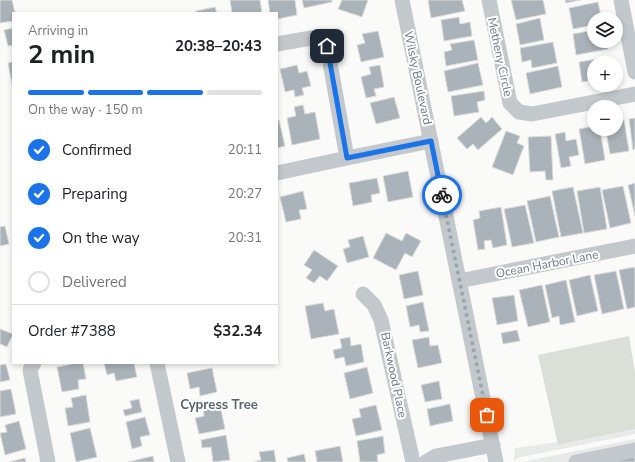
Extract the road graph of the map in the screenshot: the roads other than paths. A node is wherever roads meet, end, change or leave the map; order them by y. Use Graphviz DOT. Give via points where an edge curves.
graph roads {
  1 [pos="402,0"];
  2 [pos="489,0"];
  3 [pos="621,0"];
  4 [pos="278,44"];
  5 [pos="635,72"];
  6 [pos="635,94"];
  7 [pos="431,141"];
  8 [pos="347,158"];
  9 [pos="278,173"];
  10 [pos="635,246"];
  11 [pos="459,281"];
  12 [pos="363,294"];
  13 [pos="33,364"];
  14 [pos="158,364"];
  15 [pos="493,445"];
  16 [pos="635,450"];
  17 [pos="48,462"];
  18 [pos="178,462"];
  19 [pos="413,462"];
  20 [pos="426,462"];
  21 [pos="496,462"];
  22 [pos="576,462"];
  1 -- 7 [label="street, Wilsky Boulevard"];
  2 -- 6 [label="street, Metheny Circle" via="510,103 519,112 532,114"];
  3 -- 5 [label="street"];
  4 -- 8 [label="street" via="311,38 327,46"];
  7 -- 8 [label="street"];
  7 -- 11 [label="street, Wilsky Boulevard"];
  8 -- 9 [label="street"];
  10 -- 11 [label="street, Ocean Harbor Lane"];
  11 -- 15 [label="street, Wilsky Boulevard"];
  12 -- 19 [label="street, Barkwood Place" via="374,305 381,320"];
  13 -- 17 [label="street" via="30,370"];
  14 -- 18 [label="street"];
  15 -- 20 [label="street" via="436,456"];
  15 -- 21 [label="street, Wilsky Boulevard"];
  16 -- 22 [label="street"];
}
